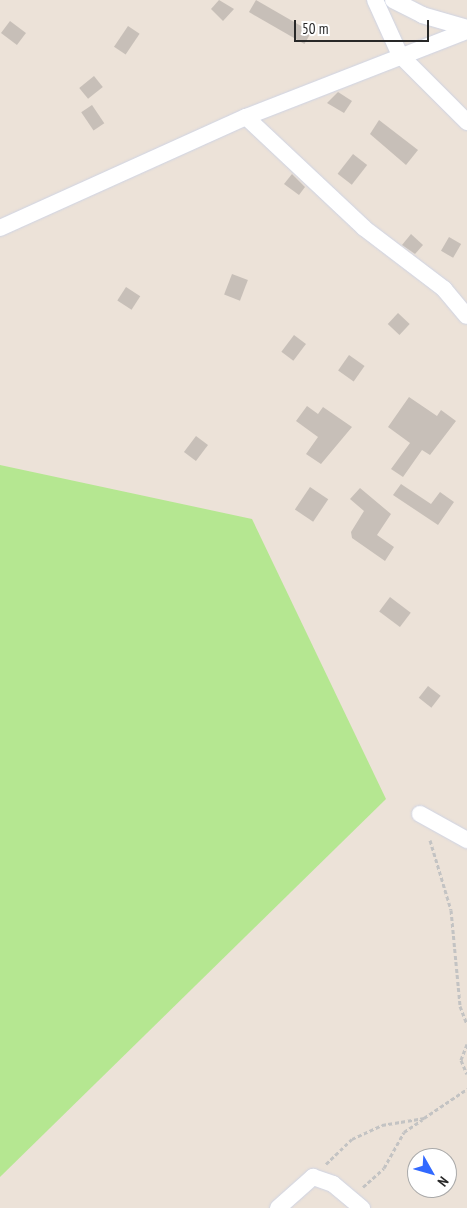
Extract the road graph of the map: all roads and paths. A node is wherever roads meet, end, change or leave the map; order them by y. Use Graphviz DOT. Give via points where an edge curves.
graph roads {
  1 [pos="375,0"];
  2 [pos="393,0"];
  3 [pos="467,29"];
  4 [pos="400,55"];
  5 [pos="246,117"];
  6 [pos="467,122"];
  7 [pos="0,228"];
  8 [pos="467,316"];
  9 [pos="420,814"];
  10 [pos="467,840"];
  11 [pos="467,1024"];
  12 [pos="467,1044"];
  13 [pos="467,1074"];
  14 [pos="467,1089"];
  15 [pos="424,1118"];
  16 [pos="309,1180"];
  17 [pos="347,1195"];
  18 [pos="278,1208"];
  19 [pos="362,1208"];
  1 -- 4 [label="street"];
  2 -- 3 [label="street" via="422,15"];
  3 -- 4 [label="street"];
  4 -- 5 [label="street"];
  4 -- 6 [label="street"];
  5 -- 7 [label="street"];
  5 -- 8 [label="street" via="364,228 444,289"];
  9 -- 10 [label="street"];
  9 -- 11 [label="path" via="451,910 460,1006"];
  12 -- 13 [label="path" via="461,1060"];
  14 -- 15 [label="path"];
  15 -- 16 [label="path" via="382,1125 352,1139"];
  15 -- 17 [label="path" via="404,1132 374,1182"];
  16 -- 17 [label="street" via="323,1179"];
  16 -- 18 [label="street"];
  17 -- 19 [label="street"];
}
